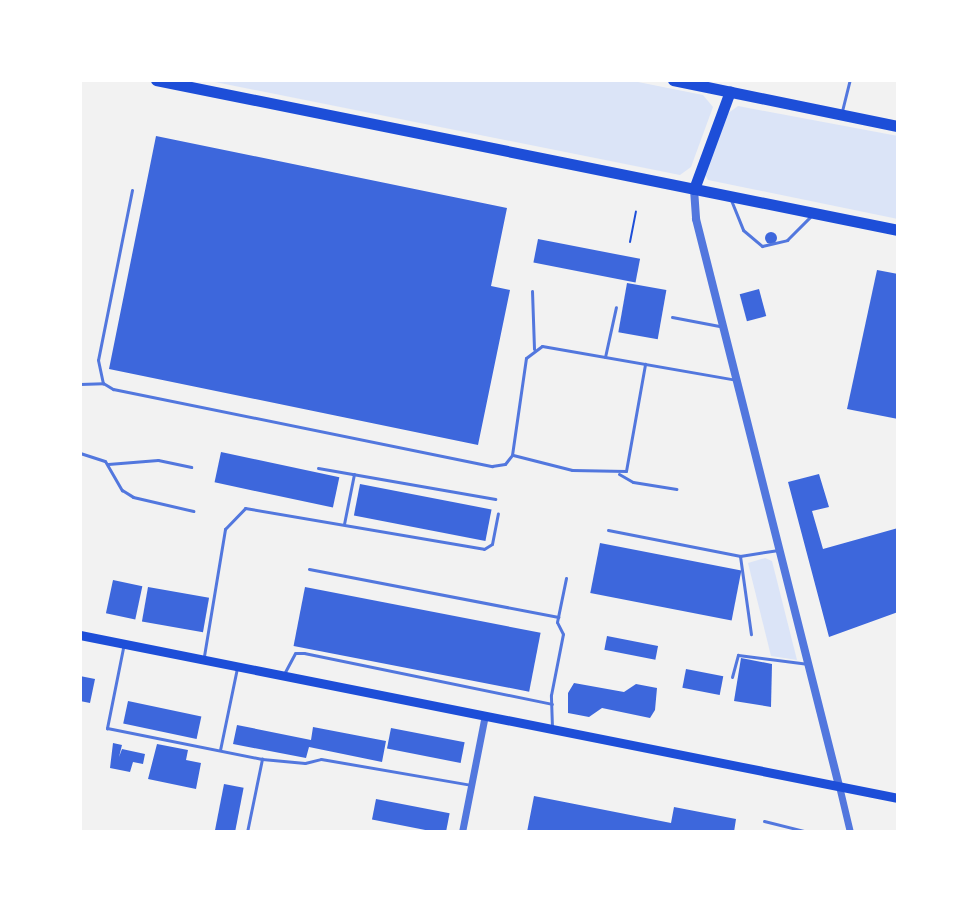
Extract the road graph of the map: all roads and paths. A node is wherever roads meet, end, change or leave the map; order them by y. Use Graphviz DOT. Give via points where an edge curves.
graph roads {
  1 [pos="156,80"];
  2 [pos="673,80"];
  3 [pos="850,80"];
  4 [pos="730,91"];
  5 [pos="841,114"];
  6 [pos="898,126"];
  7 [pos="694,189"];
  8 [pos="132,190"];
  9 [pos="729,197"];
  10 [pos="636,212"];
  11 [pos="814,214"];
  12 [pos="898,230"];
  13 [pos="630,242"];
  14 [pos="532,291"];
  15 [pos="616,307"];
  16 [pos="672,317"];
  17 [pos="723,327"];
  18 [pos="534,349"];
  19 [pos="605,357"];
  20 [pos="645,364"];
  21 [pos="736,380"];
  22 [pos="103,383"];
  23 [pos="80,384"];
  24 [pos="80,453"];
  25 [pos="512,455"];
  26 [pos="108,464"];
  27 [pos="191,467"];
  28 [pos="318,468"];
  29 [pos="354,474"];
  30 [pos="619,474"];
  31 [pos="676,489"];
  32 [pos="495,499"];
  33 [pos="193,511"];
  34 [pos="498,514"];
  35 [pos="344,524"];
  36 [pos="608,530"];
  37 [pos="779,550"];
  38 [pos="740,556"];
  39 [pos="309,569"];
  40 [pos="566,578"];
  41 [pos="558,617"];
  42 [pos="751,634"];
  43 [pos="80,635"];
  44 [pos="124,644"];
  45 [pos="203,659"];
  46 [pos="808,664"];
  47 [pos="237,666"];
  48 [pos="284,675"];
  49 [pos="732,677"];
  50 [pos="552,704"];
  51 [pos="485,715"];
  52 [pos="552,730"];
  53 [pos="220,750"];
  54 [pos="262,759"];
  55 [pos="471,785"];
  56 [pos="839,786"];
  57 [pos="898,798"];
  58 [pos="764,821"];
  59 [pos="247,832"];
  60 [pos="462,832"];
  61 [pos="808,832"];
  62 [pos="850,832"];
  1 -- 7 [label="main road"];
  2 -- 4 [label="main road"];
  3 -- 5 [label="lane"];
  4 -- 5 [label="main road"];
  4 -- 7 [label="main road"];
  5 -- 6 [label="main road"];
  7 -- 9 [label="main road"];
  7 -- 17 [label="street"];
  8 -- 22 [label="lane" via="98,360"];
  9 -- 11 [label="main road"];
  9 -- 11 [label="lane" via="743,230 762,246 787,240"];
  10 -- 13 [label="path"];
  11 -- 12 [label="main road"];
  14 -- 18 [label="lane"];
  15 -- 19 [label="lane"];
  16 -- 17 [label="lane"];
  17 -- 21 [label="street"];
  18 -- 19 [label="lane"];
  18 -- 25 [label="lane" via="526,358"];
  19 -- 20 [label="lane"];
  20 -- 21 [label="lane"];
  20 -- 30 [label="lane" via="629,464"];
  21 -- 37 [label="street"];
  22 -- 23 [label="lane"];
  22 -- 25 [label="lane" via="273,424 492,466 505,464"];
  24 -- 26 [label="lane"];
  25 -- 30 [label="lane" via="572,470"];
  26 -- 27 [label="lane" via="158,460"];
  26 -- 33 [label="lane" via="122,490 133,497"];
  28 -- 29 [label="lane"];
  29 -- 32 [label="lane"];
  29 -- 35 [label="lane"];
  30 -- 31 [label="lane" via="633,482"];
  34 -- 35 [label="lane" via="492,544 484,549"];
  35 -- 45 [label="lane" via="245,508 236,512 225,529"];
  36 -- 38 [label="lane"];
  37 -- 38 [label="lane"];
  37 -- 46 [label="street"];
  38 -- 42 [label="lane"];
  39 -- 41 [label="lane"];
  40 -- 41 [label="lane"];
  41 -- 50 [label="lane" via="563,634"];
  43 -- 44 [label="main road"];
  44 -- 45 [label="main road"];
  44 -- 53 [label="lane" via="107,728"];
  45 -- 47 [label="main road"];
  46 -- 49 [label="lane" via="738,655"];
  46 -- 56 [label="street"];
  47 -- 48 [label="main road"];
  47 -- 53 [label="lane"];
  48 -- 50 [label="lane" via="291,656 304,653"];
  48 -- 51 [label="main road"];
  50 -- 52 [label="lane"];
  51 -- 52 [label="main road"];
  51 -- 55 [label="street"];
  52 -- 56 [label="main road"];
  53 -- 54 [label="lane"];
  54 -- 55 [label="lane" via="321,759"];
  54 -- 59 [label="lane"];
  55 -- 60 [label="street"];
  56 -- 57 [label="main road"];
  56 -- 62 [label="street"];
  58 -- 61 [label="lane"];
}
